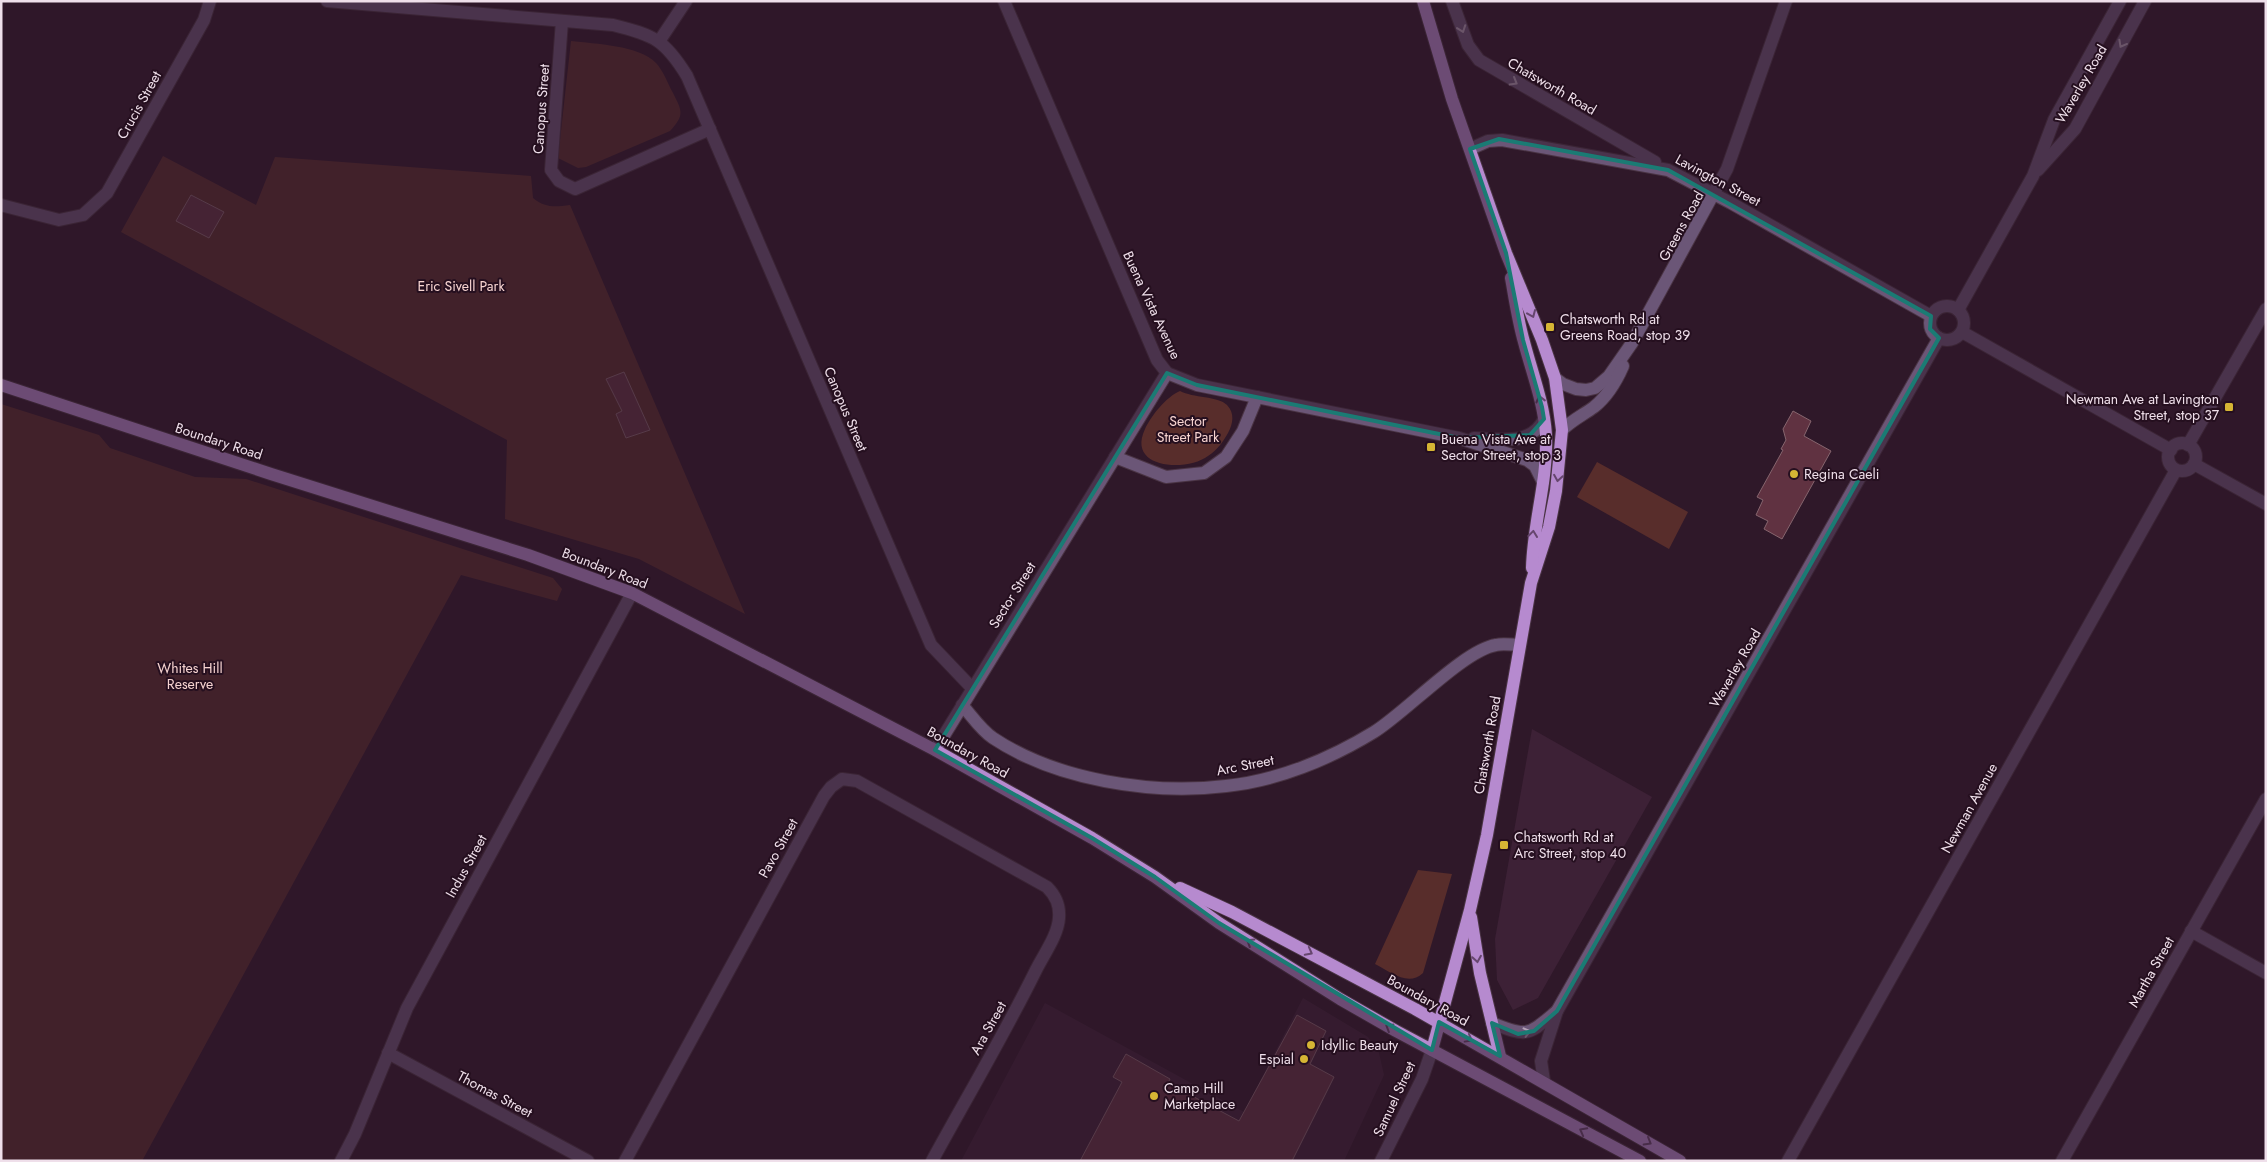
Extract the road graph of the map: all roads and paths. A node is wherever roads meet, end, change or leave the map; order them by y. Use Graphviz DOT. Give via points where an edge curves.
graph roads {
  1 [pos="210,1"];
  2 [pos="327,1"];
  3 [pos="686,1"];
  4 [pos="1004,1"];
  5 [pos="1423,1"];
  6 [pos="1452,1"];
  7 [pos="1786,1"];
  8 [pos="2120,1"];
  9 [pos="2146,1"];
  10 [pos="562,21"];
  11 [pos="660,40"];
  12 [pos="710,130"];
  13 [pos="1470,149"];
  14 [pos="1668,170"];
  15 [pos="2033,176"];
  16 [pos="1715,194"];
  17 [pos="1,205"];
  18 [pos="1506,253"];
  19 [pos="2266,309"];
  20 [pos="1958,310"];
  21 [pos="1931,316"];
  22 [pos="1962,332"];
  23 [pos="1938,338"];
  24 [pos="1630,346"];
  25 [pos="1167,373"];
  26 [pos="1555,378"];
  27 [pos="1,385"];
  28 [pos="1257,397"];
  29 [pos="1544,419"];
  30 [pos="1562,430"];
  31 [pos="1459,438"];
  32 [pos="2188,445"];
  33 [pos="2171,450"];
  34 [pos="1115,457"];
  35 [pos="2194,464"];
  36 [pos="2176,470"];
  37 [pos="1543,482"];
  38 [pos="2266,504"];
  39 [pos="1531,583"];
  40 [pos="632,593"];
  41 [pos="1519,645"];
  42 [pos="972,688"];
  43 [pos="962,705"];
  44 [pos="935,750"];
  45 [pos="2266,799"];
  46 [pos="1155,876"];
  47 [pos="1059,905"];
  48 [pos="1470,910"];
  49 [pos="2191,931"];
  50 [pos="2266,974"];
  51 [pos="1557,1011"];
  52 [pos="1439,1022"];
  53 [pos="1492,1023"];
  54 [pos="1432,1050"];
  55 [pos="388,1053"];
  56 [pos="1500,1056"];
  57 [pos="1544,1081"];
  58 [pos="341,1161"];
  59 [pos="588,1161"];
  60 [pos="625,1161"];
  61 [pos="932,1161"];
  62 [pos="1381,1161"];
  63 [pos="1640,1161"];
  64 [pos="1680,1161"];
  65 [pos="1788,1161"];
  66 [pos="2062,1161"];
  1 -- 17 [label="street, Crucis Street" via="204,20 108,193 83,215 59,220"];
  2 -- 10 [label="street, Canopus Street"];
  3 -- 11 [label="street"];
  4 -- 25 [label="street, Buena Vista Avenue" via="1158,360"];
  5 -- 13 [label="main road, Chatsworth Road"];
  6 -- 14 [label="street, Chatsworth Road, one-way" via="1468,44 1480,60"];
  7 -- 16 [label="street, Greens Road" via="1736,148"];
  8 -- 15 [label="street, Waverley Road" via="2054,120"];
  9 -- 15 [label="street, Waverley Road, one-way" via="2074,129"];
  10 -- 11 [label="street, Canopus Street" via="613,25"];
  10 -- 12 [label="street, Canopus Street" via="551,170 559,181 575,189"];
  11 -- 12 [label="street, Canopus Street" via="687,76"];
  12 -- 42 [label="street, Canopus Street" via="931,645"];
  13 -- 14 [label="street, Lavington Street" via="1488,141 1502,140"];
  13 -- 18 [label="main road, Chatsworth Road"];
  14 -- 16 [label="street, Lavington Street"];
  15 -- 20 [label="street, Waverley Road"];
  16 -- 21 [label="street, Lavington Street"];
  16 -- 24 [label="street, Greens Road"];
  18 -- 26 [label="main road, Chatsworth Road, one-way"];
  29 -- 18 [label="main road, Chatsworth Road, one-way"];
  19 -- 32 [label="street"];
  20 -- 21 [label="street" via="1945,306"];
  20 -- 22 [label="street" via="1964,320"];
  21 -- 23 [label="street" via="1930,329"];
  22 -- 23 [label="street" via="1953,340"];
  22 -- 33 [label="street"];
  23 -- 51 [label="street, Waverley Road"];
  24 -- 26 [label="street, Greens Road" via="1609,376 1595,388 1579,390"];
  24 -- 30 [label="street, Greens Road" via="1618,377 1606,395"];
  25 -- 28 [label="street, Buena Vista Avenue" via="1197,385"];
  25 -- 34 [label="street, Sector Street"];
  26 -- 30 [label="main road, Chatsworth Road"];
  27 -- 40 [label="main road, Boundary Road" via="528,555"];
  28 -- 31 [label="street, Buena Vista Avenue"];
  28 -- 34 [label="street" via="1243,431 1226,457 1204,473 1166,477"];
  29 -- 31 [label="street, Buena Vista Avenue" via="1536,431 1524,438"];
  29 -- 37 [label="main road, Chatsworth Road" via="1546,456"];
  30 -- 39 [label="main road, Chatsworth Road, one-way" via="1559,474 1550,521"];
  31 -- 37 [label="street, Buena Vista Avenue" via="1527,460 1535,466"];
  32 -- 33 [label="street" via="2178,444"];
  32 -- 35 [label="street" via="2196,454"];
  33 -- 36 [label="street" via="2169,461"];
  34 -- 42 [label="street, Sector Street"];
  35 -- 36 [label="street" via="2185,471"];
  35 -- 38 [label="street"];
  36 -- 65 [label="street, Newman Avenue"];
  39 -- 37 [label="main road, Chatsworth Road, one-way" via="1534,526"];
  39 -- 41 [label="main road, Chatsworth Road"];
  40 -- 44 [label="main road, Boundary Road"];
  40 -- 55 [label="street, Indus Street" via="407,1008"];
  41 -- 43 [label="street, Arc Street" via="1497,644 1477,653 1351,746 1290,771 1226,786 1157,787 1114,783 1060,770 991,737"];
  41 -- 48 [label="main road, Chatsworth Road" via="1487,835"];
  42 -- 43 [label="street, Sector Street"];
  43 -- 44 [label="street, Sector Street"];
  44 -- 46 [label="main road, Boundary Road"];
  45 -- 49 [label="street, Martha Street"];
  46 -- 52 [label="main road, Boundary Road, one-way" via="1232,912"];
  54 -- 46 [label="main road, Boundary Road, one-way" via="1348,1004 1243,938"];
  47 -- 60 [label="street, Pavo Street" via="1047,887 857,781 842,779 824,796"];
  47 -- 61 [label="street, Ara Street" via="1056,932"];
  48 -- 52 [label="main road, Chatsworth Road"];
  48 -- 53 [label="main road, Chatsworth Road, one-way"];
  49 -- 50 [label="street"];
  49 -- 66 [label="street, Martha Street"];
  53 -- 51 [label="street, Waverley Road, one-way" via="1518,1034 1534,1031"];
  51 -- 57 [label="street, Waverley Road" via="1541,1061"];
  52 -- 54 [label="main road, Chatsworth Road"];
  52 -- 56 [label="main road, Boundary Road, one-way"];
  53 -- 56 [label="main road, Chatsworth Road"];
  54 -- 62 [label="street, Samuel Street" via="1422,1079"];
  63 -- 54 [label="main road, Boundary Road, one-way"];
  55 -- 58 [label="street, Indus Street"];
  55 -- 59 [label="street, Thomas Street"];
  56 -- 57 [label="main road, Boundary Road"];
  57 -- 64 [label="main road, Boundary Road, one-way"];
}
